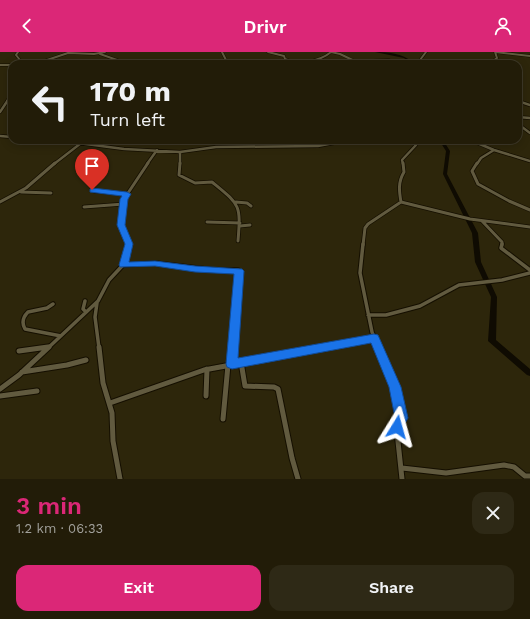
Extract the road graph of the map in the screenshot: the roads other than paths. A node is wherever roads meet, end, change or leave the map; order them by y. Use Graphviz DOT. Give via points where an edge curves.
graph roads {
  1 [pos="18,52"];
  2 [pos="77,52"];
  3 [pos="105,52"];
  4 [pos="268,52"];
  5 [pos="331,52"];
  6 [pos="426,52"];
  7 [pos="495,52"];
  8 [pos="99,53"];
  9 [pos="530,56"];
  10 [pos="20,60"];
  11 [pos="48,60"];
  12 [pos="117,60"];
  13 [pos="288,60"];
  14 [pos="304,60"];
  15 [pos="353,60"];
  16 [pos="419,60"];
  17 [pos="8,101"];
  18 [pos="0,112"];
  19 [pos="80,144"];
  20 [pos="328,144"];
  21 [pos="416,144"];
  22 [pos="480,144"];
  23 [pos="157,150"];
  24 [pos="494,150"];
  25 [pos="180,152"];
  26 [pos="530,161"];
  27 [pos="95,182"];
  28 [pos="20,192"];
  29 [pos="51,193"];
  30 [pos="127,194"];
  31 [pos="0,202"];
  32 [pos="236,202"];
  33 [pos="401,202"];
  34 [pos="124,204"];
  35 [pos="251,206"];
  36 [pos="84,207"];
  37 [pos="530,210"];
  38 [pos="482,221"];
  39 [pos="207,222"];
  40 [pos="240,224"];
  41 [pos="250,225"];
  42 [pos="530,227"];
  43 [pos="238,241"];
  44 [pos="124,265"];
  45 [pos="530,270"];
  46 [pos="530,273"];
  47 [pos="85,301"];
  48 [pos="98,301"];
  49 [pos="53,304"];
  50 [pos="86,312"];
  51 [pos="368,315"];
  52 [pos="61,336"];
  53 [pos="374,338"];
  54 [pos="48,347"];
  55 [pos="19,351"];
  56 [pos="86,360"];
  57 [pos="241,362"];
  58 [pos="230,364"];
  59 [pos="207,369"];
  60 [pos="21,372"];
  61 [pos="0,389"];
  62 [pos="37,391"];
  63 [pos="0,396"];
  64 [pos="206,396"];
  65 [pos="110,403"];
  66 [pos="223,419"];
  67 [pos="402,468"];
  68 [pos="530,476"];
  69 [pos="120,479"];
  70 [pos="298,479"];
  71 [pos="402,479"];
  1 -- 10 [label="street" via="16,55"];
  2 -- 8 [label="street"];
  2 -- 11 [label="street"];
  3 -- 8 [label="street"];
  4 -- 13 [label="street" via="282,55"];
  5 -- 14 [label="street" via="328,55"];
  5 -- 15 [label="street"];
  6 -- 16 [label="street"];
  7 -- 9 [label="street"];
  8 -- 12 [label="street"];
  17 -- 18 [label="street"];
  19 -- 23 [label="street"];
  19 -- 28 [label="street"];
  20 -- 25 [label="street" via="216,147"];
  21 -- 33 [label="street" via="402,160 404,172 400,178 399,188"];
  22 -- 24 [label="street"];
  23 -- 25 [label="street"];
  23 -- 30 [label="street"];
  24 -- 26 [label="street"];
  24 -- 37 [label="street" via="480,158 472,171 476,182"];
  25 -- 32 [label="street" via="179,175 195,183 212,182"];
  27 -- 30 [label="street" via="92,190"];
  28 -- 29 [label="street"];
  28 -- 31 [label="street"];
  30 -- 34 [label="street"];
  32 -- 35 [label="street"];
  32 -- 40 [label="street"];
  33 -- 38 [label="street"];
  33 -- 51 [label="street" via="371,221 365,228 360,273"];
  34 -- 36 [label="street" via="95,204"];
  34 -- 44 [label="street" via="121,225 129,244"];
  38 -- 42 [label="street"];
  38 -- 45 [label="street" via="502,242 501,248"];
  39 -- 40 [label="street"];
  40 -- 41 [label="street"];
  40 -- 43 [label="street"];
  44 -- 48 [label="street" via="109,280"];
  44 -- 58 [label="street" via="155,263 208,270 238,270"];
  46 -- 51 [label="street" via="502,280 459,285 420,306 386,316"];
  47 -- 50 [label="street" via="83,309"];
  48 -- 50 [label="street"];
  48 -- 65 [label="street" via="95,317 103,383"];
  49 -- 52 [label="street" via="28,312 23,319 23,325 25,329"];
  50 -- 52 [label="street"];
  51 -- 53 [label="street"];
  52 -- 54 [label="street"];
  53 -- 57 [label="street"];
  53 -- 67 [label="street" via="391,375 396,394 401,418 397,427"];
  54 -- 55 [label="street"];
  54 -- 60 [label="street"];
  56 -- 60 [label="street" via="67,366"];
  57 -- 58 [label="street"];
  57 -- 70 [label="street" via="244,385 278,388"];
  58 -- 59 [label="street"];
  58 -- 66 [label="street"];
  59 -- 64 [label="street"];
  59 -- 65 [label="street"];
  60 -- 61 [label="street"];
  62 -- 63 [label="street"];
  65 -- 69 [label="street"];
  67 -- 68 [label="street" via="446,473 504,465 514,467 525,476"];
  67 -- 71 [label="street"];
}
